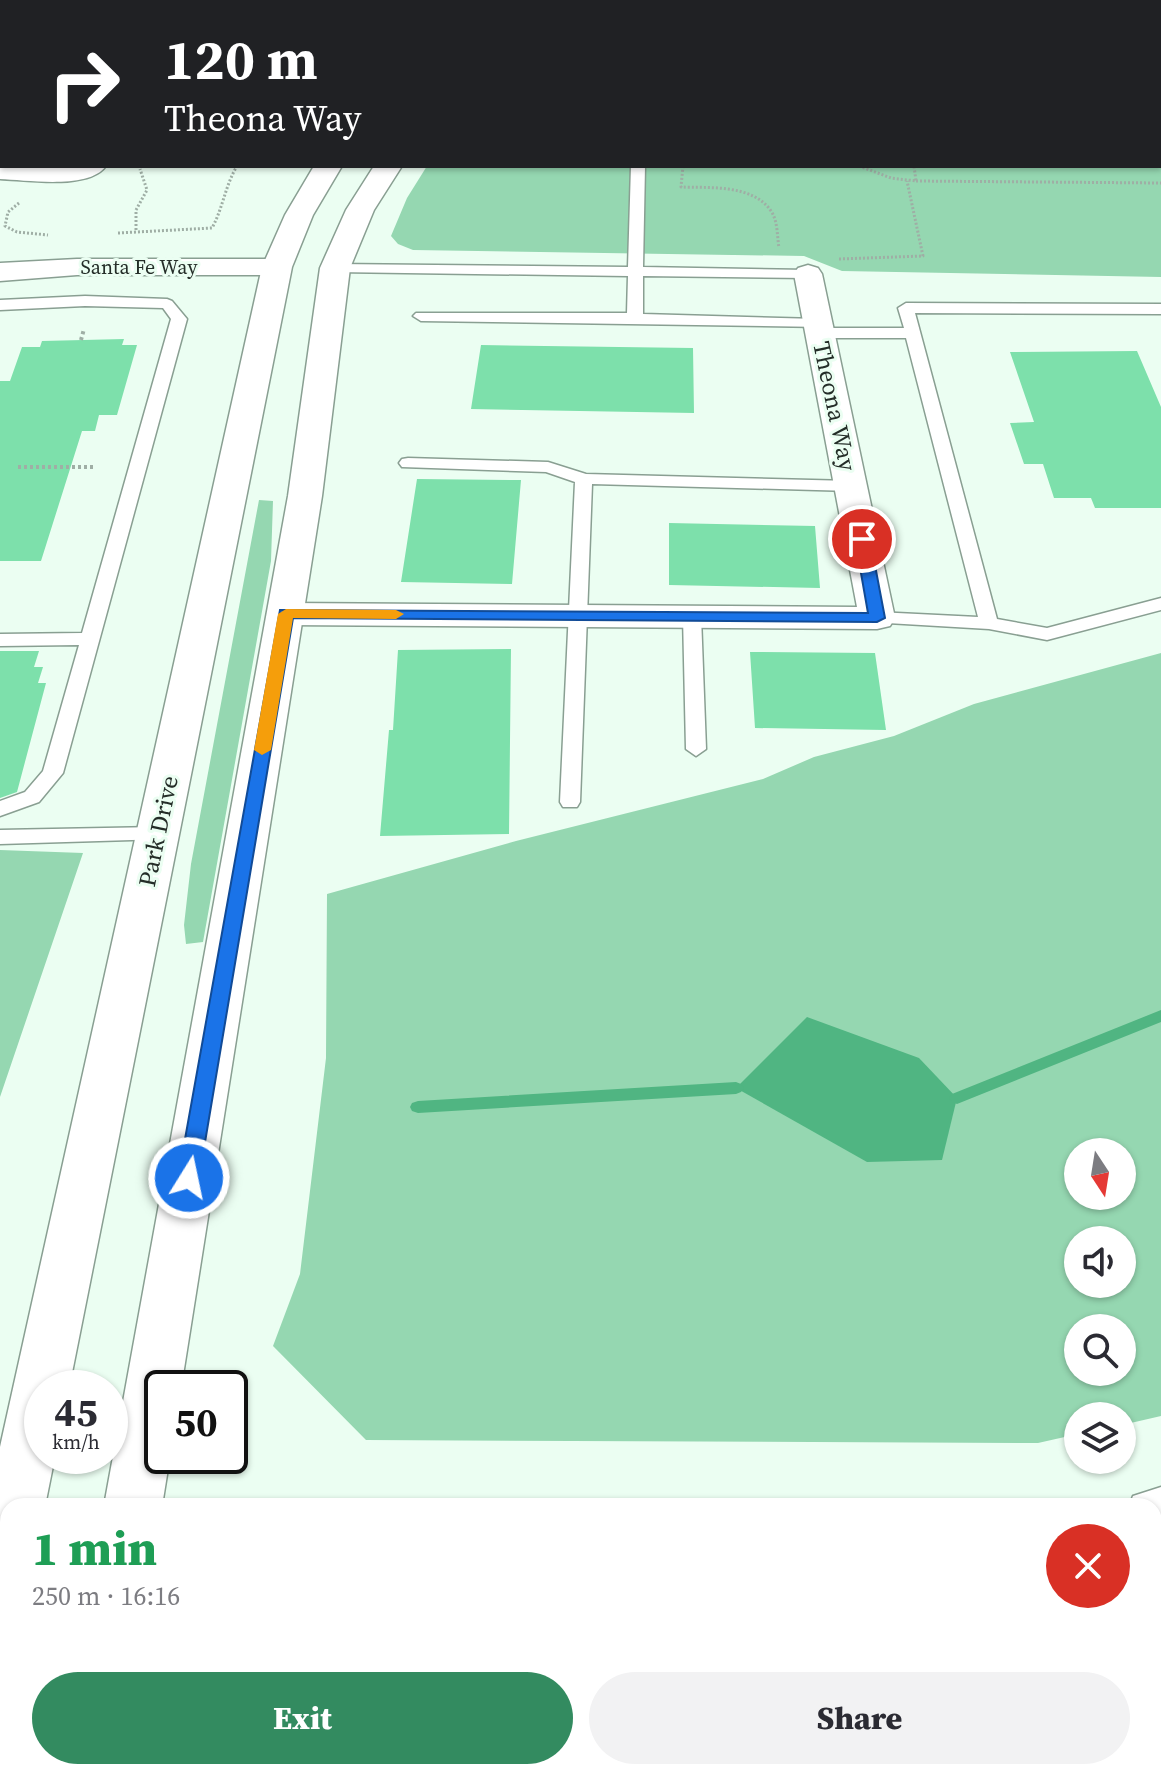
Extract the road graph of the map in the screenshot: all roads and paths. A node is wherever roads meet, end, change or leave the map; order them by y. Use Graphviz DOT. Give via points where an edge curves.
graph roads {
  1 [pos="90,168"];
  2 [pos="236,168"];
  3 [pos="327,168"];
  4 [pos="362,168"];
  5 [pos="387,168"];
  6 [pos="638,168"];
  7 [pos="683,168"];
  8 [pos="865,168"];
  9 [pos="914,168"];
  10 [pos="140,169"];
  11 [pos="0,171"];
  12 [pos="907,181"];
  13 [pos="916,181"];
  14 [pos="1161,183"];
  15 [pos="24,198"];
  16 [pos="136,230"];
  17 [pos="113,234"];
  18 [pos="60,235"];
  19 [pos="809,263"];
  20 [pos="277,267"];
  21 [pos="335,268"];
  22 [pos="0,272"];
  23 [pos="637,272"];
  24 [pos="0,305"];
  25 [pos="1161,309"];
  26 [pos="421,316"];
  27 [pos="635,318"];
  28 [pos="819,328"];
  29 [pos="913,333"];
  30 [pos="408,463"];
  31 [pos="18,467"];
  32 [pos="93,467"];
  33 [pos="584,479"];
  34 [pos="852,486"];
  35 [pos="305,496"];
  36 [pos="1161,604"];
  37 [pos="286,614"];
  38 [pos="576,615"];
  39 [pos="692,616"];
  40 [pos="877,618"];
  41 [pos="989,623"];
  42 [pos="91,639"];
  43 [pos="0,640"];
  44 [pos="696,749"];
  45 [pos="570,802"];
  46 [pos="0,809"];
  47 [pos="157,834"];
  48 [pos="0,837"];
  49 [pos="17,1498"];
  50 [pos="134,1498"];
  1 -- 11 [label="street" via="81,173"];
  2 -- 16 [label="path" via="212,228"];
  3 -- 20 [label="main road, Park Drive"];
  4 -- 21 [label="main road" via="325,230 318,253"];
  5 -- 21 [label="main road" via="360,210"];
  6 -- 23 [label="lane"];
  7 -- 19 [label="path" via="681,187 747,195 767,207"];
  8 -- 12 [label="path"];
  9 -- 13 [label="path"];
  10 -- 16 [label="path" via="148,186 135,213"];
  12 -- 13 [label="path"];
  12 -- 19 [label="path" via="923,256"];
  13 -- 14 [label="path"];
  15 -- 18 [label="path" via="8,212 5,226"];
  16 -- 17 [label="path"];
  19 -- 23 [label="lane"];
  19 -- 28 [label="street, Theona Way"];
  20 -- 22 [label="street, Santa Fe Way"];
  20 -- 35 [label="main road" via="315,277 288,432"];
  20 -- 47 [label="main road, Park Drive"];
  21 -- 23 [label="lane"];
  21 -- 35 [label="main road"];
  23 -- 27 [label="lane"];
  24 -- 42 [label="lane" via="167,304 179,319"];
  25 -- 29 [label="lane" via="906,308"];
  26 -- 27 [label="lane"];
  27 -- 28 [label="lane"];
  28 -- 29 [label="lane"];
  28 -- 34 [label="street, Theona Way"];
  29 -- 41 [label="lane"];
  30 -- 33 [label="lane" via="548,467"];
  31 -- 32 [label="path"];
  33 -- 34 [label="lane"];
  33 -- 38 [label="lane"];
  34 -- 40 [label="street, Theona Way"];
  35 -- 37 [label="main road"];
  36 -- 41 [label="lane" via="1047,634"];
  37 -- 38 [label="street"];
  37 -- 50 [label="main road"];
  38 -- 39 [label="street"];
  38 -- 45 [label="lane"];
  39 -- 40 [label="street"];
  39 -- 44 [label="lane"];
  40 -- 41 [label="lane"];
  42 -- 43 [label="lane"];
  42 -- 46 [label="lane" via="53,773 32,797"];
  47 -- 48 [label="lane"];
  47 -- 49 [label="main road, Park Drive"];
}
